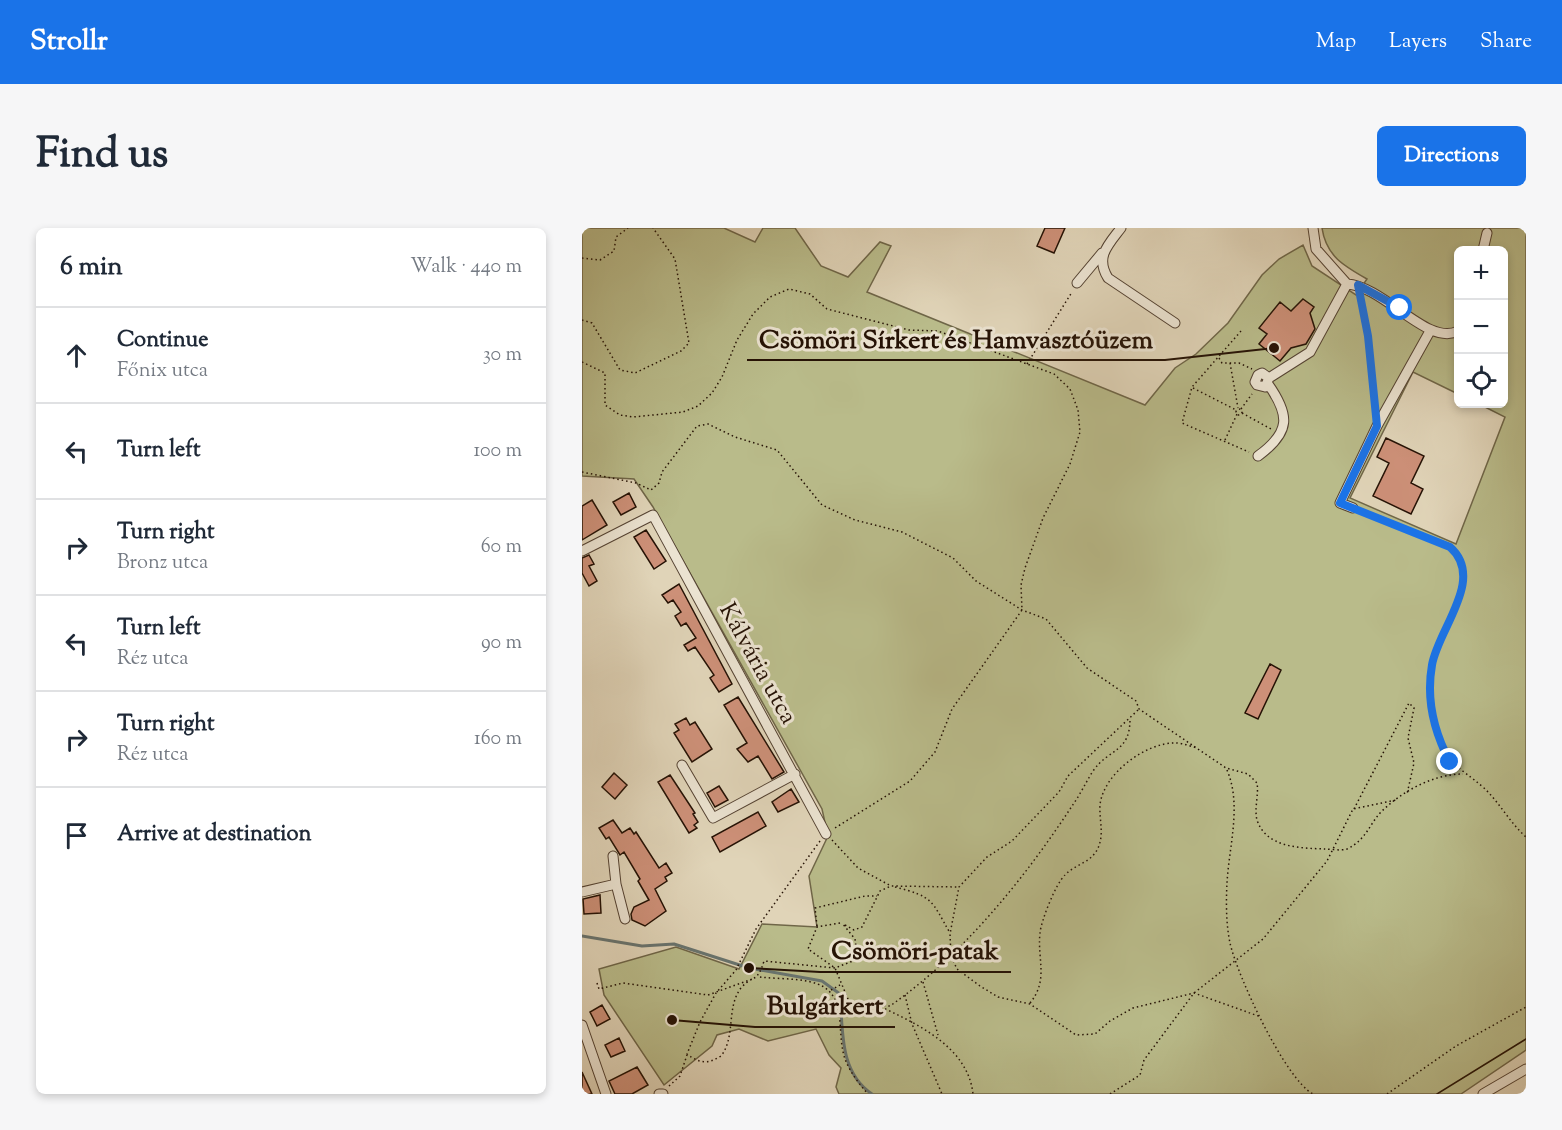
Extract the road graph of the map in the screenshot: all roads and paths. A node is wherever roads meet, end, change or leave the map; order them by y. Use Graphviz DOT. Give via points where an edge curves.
graph roads {
  1 [pos="628,228"];
  2 [pos="653,228"];
  3 [pos="1121,228"];
  4 [pos="1313,228"];
  5 [pos="1486,233"];
  6 [pos="1484,246"];
  7 [pos="1103,251"];
  8 [pos="582,258"];
  9 [pos="1077,283"];
  10 [pos="1347,284"];
  11 [pos="1358,285"];
  12 [pos="582,320"];
  13 [pos="1175,323"];
  14 [pos="1241,331"];
  15 [pos="1430,331"];
  16 [pos="1454,334"];
  17 [pos="1218,357"];
  18 [pos="582,362"];
  19 [pos="1230,362"];
  20 [pos="1027,365"];
  21 [pos="1258,375"];
  22 [pos="1268,381"];
  23 [pos="1257,386"];
  24 [pos="1192,387"];
  25 [pos="1238,409"];
  26 [pos="1242,413"];
  27 [pos="1237,414"];
  28 [pos="1377,426"];
  29 [pos="1280,433"];
  30 [pos="1224,441"];
  31 [pos="1258,456"];
  32 [pos="582,472"];
  33 [pos="1353,508"];
  34 [pos="582,551"];
  35 [pos="1022,610"];
  36 [pos="1139,709"];
  37 [pos="1130,718"];
  38 [pos="1200,749"];
  39 [pos="682,765"];
  40 [pos="1226,768"];
  41 [pos="795,774"];
  42 [pos="1463,774"];
  43 [pos="1407,794"];
  44 [pos="1397,800"];
  45 [pos="1353,810"];
  46 [pos="826,834"];
  47 [pos="1526,837"];
  48 [pos="1333,849"];
  49 [pos="613,856"];
  50 [pos="616,884"];
  51 [pos="891,886"];
  52 [pos="959,888"];
  53 [pos="582,892"];
  54 [pos="878,897"];
  55 [pos="625,919"];
  56 [pos="842,923"];
  57 [pos="818,927"];
  58 [pos="950,934"];
  59 [pos="951,956"];
  60 [pos="1238,962"];
  61 [pos="835,968"];
  62 [pos="759,977"];
  63 [pos="922,981"];
  64 [pos="597,983"];
  65 [pos="841,984"];
  66 [pos="831,990"];
  67 [pos="716,993"];
  68 [pos="1194,993"];
  69 [pos="905,995"];
  70 [pos="1030,1004"];
  71 [pos="876,1005"];
  72 [pos="1526,1007"];
  73 [pos="1261,1017"];
  74 [pos="911,1022"];
  75 [pos="582,1025"];
  76 [pos="938,1036"];
  77 [pos="687,1054"];
  78 [pos="1526,1069"];
  79 [pos="606,1094"];
  80 [pos="661,1094"];
  81 [pos="867,1094"];
  82 [pos="942,1094"];
  83 [pos="973,1094"];
  84 [pos="1110,1094"];
  85 [pos="1313,1094"];
  86 [pos="1387,1094"];
  87 [pos="1483,1094"];
  1 -- 8 [label="path" via="616,237 614,251 600,260"];
  2 -- 12 [label="path" via="675,258 689,343 681,351 635,373 620,370 592,323"];
  3 -- 7 [label="street"];
  4 -- 10 [label="street" via="1316,249"];
  5 -- 6 [label="street"];
  7 -- 9 [label="street"];
  7 -- 13 [label="street" via="1101,260 1108,278"];
  9 -- 20 [label="path"];
  10 -- 11 [label="street"];
  10 -- 22 [label="street" via="1310,352"];
  11 -- 15 [label="street" via="1400,308"];
  11 -- 28 [label="path" via="1368,336"];
  14 -- 17 [label="path"];
  15 -- 16 [label="street"];
  15 -- 28 [label="street"];
  17 -- 19 [label="path" via="1222,363"];
  17 -- 24 [label="path"];
  18 -- 20 [label="path" via="605,373 605,405 620,415 683,412 698,406 712,393 736,340 753,314 770,297 789,289 810,294 827,309 909,330 938,331"];
  19 -- 21 [label="path" via="1245,365"];
  19 -- 25 [label="path"];
  20 -- 35 [label="path" via="1054,374 1070,389 1078,410 1080,432 1025,568"];
  21 -- 22 [label="street" via="1266,375"];
  21 -- 23 [label="street"];
  22 -- 23 [label="street" via="1265,387"];
  22 -- 29 [label="street" via="1284,406"];
  23 -- 25 [label="path"];
  24 -- 25 [label="path"];
  24 -- 30 [label="path" via="1182,423"];
  25 -- 26 [label="path"];
  25 -- 27 [label="path"];
  26 -- 27 [label="path"];
  26 -- 29 [label="path"];
  27 -- 30 [label="path"];
  28 -- 33 [label="street" via="1340,503"];
  29 -- 31 [label="street" via="1273,445"];
  30 -- 31 [label="path"];
  32 -- 35 [label="path" via="651,490 697,426 708,424 777,450 822,505 855,520 902,532 953,558 976,581"];
  33 -- 42 [label="path" via="1450,547 1460,556 1463,580 1436,648 1431,681 1434,727 1450,762"];
  34 -- 41 [label="street, Kálvária utca" via="653,515"];
  35 -- 36 [label="path" via="1046,619 1087,668 1136,701"];
  35 -- 46 [label="path" via="952,709 935,752 910,781"];
  36 -- 37 [label="path"];
  36 -- 38 [label="path"];
  37 -- 52 [label="path" via="1068,776 1059,792 1012,841 987,857"];
  37 -- 59 [label="path" via="1130,735 1121,747 1094,769 1028,866"];
  38 -- 40 [label="path"];
  38 -- 70 [label="path" via="1176,743 1162,746 1130,760 1107,784 1100,805 1102,831 1097,851 1065,874 1043,923 1042,977 1039,993"];
  39 -- 41 [label="street" via="713,818"];
  40 -- 48 [label="path" via="1248,774 1257,783 1257,819 1264,832 1279,843 1297,848"];
  40 -- 60 [label="path" via="1232,782 1234,812 1227,916 1230,944"];
  41 -- 46 [label="street, Kálvária utca"];
  42 -- 43 [label="path" via="1447,774"];
  42 -- 47 [label="path" via="1484,788"];
  43 -- 44 [label="path"];
  43 -- 45 [label="path" via="1414,763 1408,738 1414,708 1409,703"];
  44 -- 45 [label="path"];
  44 -- 48 [label="path" via="1380,813 1366,836 1345,850"];
  45 -- 48 [label="path"];
  46 -- 51 [label="path" via="858,868"];
  46 -- 67 [label="path" via="790,879 756,929 736,970"];
  48 -- 60 [label="path" via="1263,939"];
  49 -- 50 [label="street"];
  50 -- 53 [label="street"];
  50 -- 55 [label="street"];
  51 -- 52 [label="path"];
  51 -- 54 [label="path" via="880,891"];
  51 -- 58 [label="path" via="924,894"];
  52 -- 58 [label="path"];
  54 -- 56 [label="path" via="862,927 854,930"];
  54 -- 57 [label="path" via="865,896 815,908"];
  56 -- 57 [label="path"];
  56 -- 61 [label="path" via="855,939 858,959"];
  57 -- 61 [label="path" via="808,950"];
  58 -- 59 [label="path"];
  59 -- 63 [label="path"];
  59 -- 70 [label="path" via="964,975 998,997"];
  60 -- 68 [label="path"];
  60 -- 73 [label="path"];
  61 -- 62 [label="path" via="764,961"];
  61 -- 65 [label="path"];
  62 -- 66 [label="path" via="811,982"];
  62 -- 67 [label="path"];
  62 -- 77 [label="path" via="741,988 722,1056 705,1063"];
  63 -- 69 [label="path"];
  63 -- 76 [label="path"];
  64 -- 67 [label="path" via="599,989 622,983 676,993"];
  65 -- 66 [label="path"];
  65 -- 71 [label="path" via="850,1004"];
  66 -- 81 [label="path" via="839,1004 844,1058"];
  67 -- 77 [label="path"];
  68 -- 70 [label="path" via="1133,1008 1095,1034 1076,1035"];
  68 -- 73 [label="path"];
  68 -- 84 [label="path" via="1144,1060 1140,1075"];
  69 -- 71 [label="path" via="890,1006"];
  69 -- 74 [label="path"];
  71 -- 74 [label="path"];
  72 -- 86 [label="path" via="1456,1046"];
  73 -- 85 [label="path" via="1293,1077"];
  74 -- 76 [label="path"];
  74 -- 82 [label="path"];
  75 -- 79 [label="street"];
  76 -- 83 [label="path" via="958,1060"];
  77 -- 80 [label="path" via="680,1076"];
  78 -- 87 [label="street"];
}
